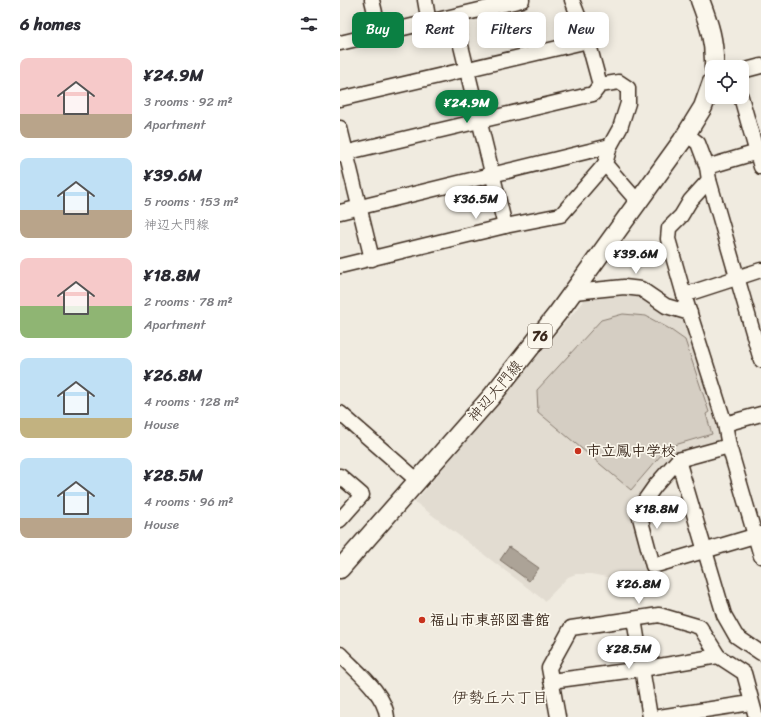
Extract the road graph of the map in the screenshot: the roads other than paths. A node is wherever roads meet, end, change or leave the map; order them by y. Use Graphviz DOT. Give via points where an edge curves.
graph roads {
  1 [pos="372,0"];
  2 [pos="425,0"];
  3 [pos="522,0"];
  4 [pos="564,0"];
  5 [pos="700,0"];
  6 [pos="575,6"];
  7 [pos="375,12"];
  8 [pos="427,12"];
  9 [pos="469,13"];
  10 [pos="352,40"];
  11 [pos="340,43"];
  12 [pos="461,48"];
  13 [pos="558,48"];
  14 [pos="590,48"];
  15 [pos="714,60"];
  16 [pos="761,66"];
  17 [pos="466,69"];
  18 [pos="749,69"];
  19 [pos="600,85"];
  20 [pos="340,99"];
  21 [pos="705,102"];
  22 [pos="743,104"];
  23 [pos="480,122"];
  24 [pos="340,128"];
  25 [pos="686,134"];
  26 [pos="610,146"];
  27 [pos="759,152"];
  28 [pos="343,154"];
  29 [pos="605,164"];
  30 [pos="761,167"];
  31 [pos="708,174"];
  32 [pos="492,175"];
  33 [pos="638,202"];
  34 [pos="359,208"];
  35 [pos="340,212"];
  36 [pos="505,226"];
  37 [pos="372,259"];
  38 [pos="340,266"];
  39 [pos="761,270"];
  40 [pos="737,277"];
  41 [pos="574,292"];
  42 [pos="684,295"];
  43 [pos="690,313"];
  44 [pos="761,360"];
  45 [pos="340,413"];
  46 [pos="761,414"];
  47 [pos="726,424"];
  48 [pos="729,446"];
  49 [pos="678,460"];
  50 [pos="340,476"];
  51 [pos="418,481"];
  52 [pos="340,519"];
  53 [pos="758,535"];
  54 [pos="704,551"];
  55 [pos="761,556"];
  56 [pos="340,569"];
  57 [pos="634,619"];
  58 [pos="761,653"];
  59 [pos="340,654"];
  60 [pos="718,656"];
  61 [pos="642,668"];
  62 [pos="551,681"];
  63 [pos="751,703"];
  64 [pos="387,717"];
  65 [pos="558,717"];
  66 [pos="650,717"];
  67 [pos="659,717"];
  68 [pos="756,717"];
  1 -- 7 [label="street"];
  2 -- 8 [label="street"];
  3 -- 9 [label="street"];
  4 -- 6 [label="street"];
  5 -- 15 [label="main road" via="709,24 715,50"];
  10 -- 11 [label="street"];
  12 -- 17 [label="street"];
  13 -- 17 [label="street"];
  14 -- 19 [label="street"];
  16 -- 18 [label="street"];
  17 -- 20 [label="street"];
  17 -- 23 [label="street"];
  19 -- 23 [label="street" via="593,94"];
  19 -- 26 [label="street" via="619,82 628,88 628,104 620,128"];
  21 -- 25 [label="main road, 神辺大門線 / 76"];
  22 -- 27 [label="street"];
  23 -- 28 [label="street"];
  23 -- 32 [label="street"];
  24 -- 28 [label="street"];
  25 -- 31 [label="street" via="698,143"];
  25 -- 33 [label="main road, 神辺大門線 / 76"];
  26 -- 29 [label="street"];
  26 -- 32 [label="street"];
  27 -- 30 [label="street"];
  27 -- 31 [label="street"];
  28 -- 34 [label="street"];
  29 -- 33 [label="street"];
  29 -- 36 [label="street" via="561,215"];
  31 -- 40 [label="street"];
  31 -- 42 [label="street" via="681,216 669,228 668,239"];
  32 -- 34 [label="street"];
  32 -- 36 [label="street"];
  33 -- 41 [label="main road, 神辺大門線 / 76"];
  34 -- 35 [label="street"];
  34 -- 37 [label="street"];
  36 -- 37 [label="street"];
  37 -- 38 [label="street"];
  39 -- 40 [label="street"];
  40 -- 42 [label="street"];
  40 -- 44 [label="street"];
  41 -- 43 [label="street" via="624,287 641,289 666,306"];
  41 -- 51 [label="main road, 神辺大門線 / 76" via="492,396"];
  42 -- 43 [label="street"];
  43 -- 47 [label="street"];
  45 -- 51 [label="street"];
  46 -- 47 [label="street"];
  47 -- 48 [label="street"];
  48 -- 49 [label="street"];
  48 -- 53 [label="street"];
  49 -- 54 [label="street"];
  49 -- 54 [label="street" via="654,486 638,510 653,566"];
  50 -- 52 [label="street" via="362,495"];
  51 -- 56 [label="main road, 神辺大門線 / 76"];
  53 -- 54 [label="street"];
  53 -- 55 [label="street"];
  54 -- 58 [label="street" via="724,615 736,636"];
  57 -- 60 [label="street" via="659,615 700,628"];
  57 -- 61 [label="street"];
  57 -- 62 [label="street" via="571,628 549,668"];
  59 -- 64 [label="street" via="383,700"];
  60 -- 61 [label="street"];
  60 -- 63 [label="street" via="744,674"];
  61 -- 62 [label="street"];
  61 -- 66 [label="street"];
  62 -- 65 [label="street"];
  63 -- 67 [label="street"];
  63 -- 68 [label="street"];
}
